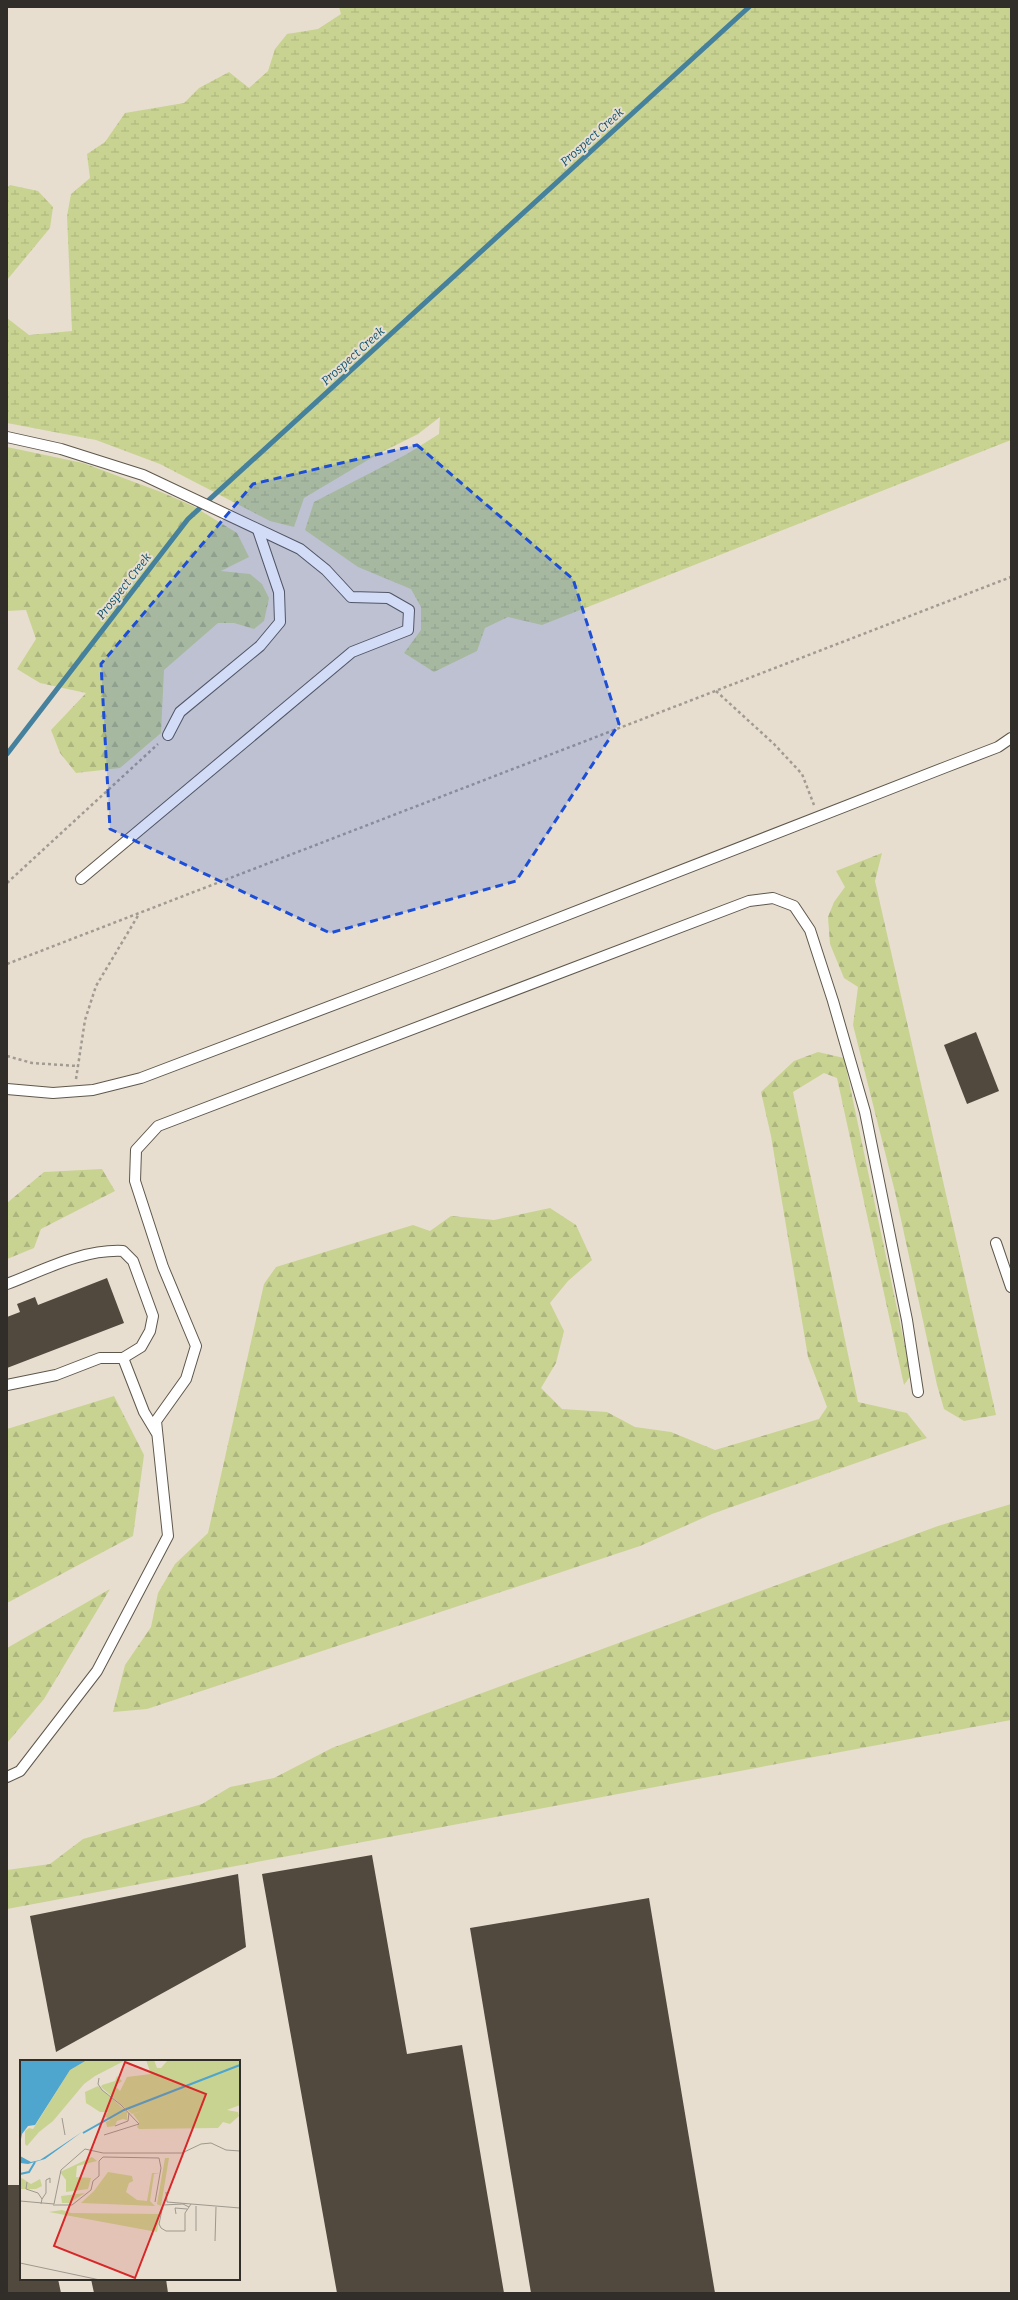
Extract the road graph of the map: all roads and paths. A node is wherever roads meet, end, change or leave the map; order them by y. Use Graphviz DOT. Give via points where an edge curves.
graph roads {
  1 [pos="7,437"];
  2 [pos="258,530"];
  3 [pos="1011,577"];
  4 [pos="716,691"];
  5 [pos="168,735"];
  6 [pos="1011,738"];
  7 [pos="817,818"];
  8 [pos="81,879"];
  9 [pos="7,883"];
  10 [pos="139,913"];
  11 [pos="7,964"];
  12 [pos="7,1056"];
  13 [pos="77,1066"];
  14 [pos="7,1089"];
  15 [pos="76,1091"];
  16 [pos="996,1243"];
  17 [pos="7,1284"];
  18 [pos="1011,1287"];
  19 [pos="123,1358"];
  20 [pos="7,1385"];
  21 [pos="918,1392"];
  22 [pos="158,1436"];
  23 [pos="7,1778"];
  1 -- 2 [label="lane" via="61,449 143,475"];
  2 -- 5 [label="lane" via="279,592 280,622 260,646 180,712"];
  2 -- 8 [label="lane" via="300,549 326,570 350,597 388,598 409,610 408,630 352,652"];
  3 -- 4 [label="path"];
  4 -- 7 [label="path" via="774,744 802,774"];
  4 -- 10 [label="path"];
  5 -- 9 [label="path"];
  6 -- 7 [label="lane" via="998,746"];
  7 -- 15 [label="lane" via="141,1078 93,1090"];
  10 -- 11 [label="path"];
  10 -- 13 [label="path" via="96,986 85,1020"];
  12 -- 13 [label="path" via="32,1063"];
  13 -- 15 [label="path"];
  14 -- 15 [label="lane" via="53,1093"];
  16 -- 18 [label="lane"];
  17 -- 19 [label="lane" via="88,1253 105,1250 123,1251 133,1261 153,1316 150,1331 141,1347"];
  19 -- 20 [label="lane" via="100,1358 56,1375"];
  19 -- 22 [label="lane" via="144,1412"];
  21 -- 22 [label="lane" via="907,1320 865,1112 833,1001 810,930 794,906 773,898 748,901 158,1126 136,1150 135,1180 163,1267 196,1346 186,1379 156,1421"];
  22 -- 23 [label="lane" via="168,1536 97,1671 20,1772"];
}
